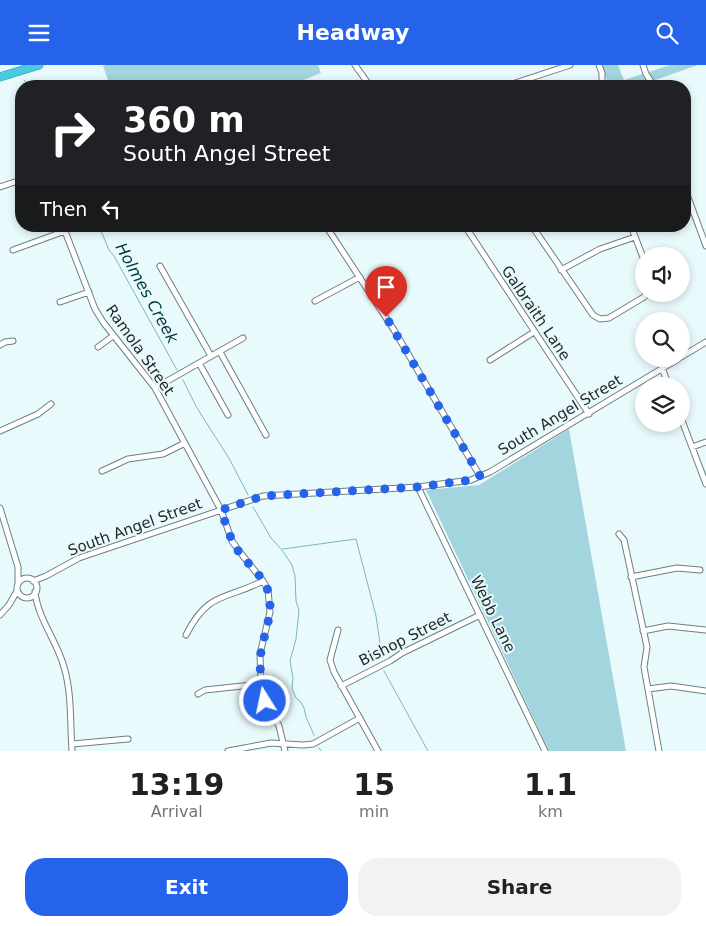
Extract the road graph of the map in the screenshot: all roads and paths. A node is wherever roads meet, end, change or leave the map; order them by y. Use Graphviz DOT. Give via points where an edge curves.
graph roads {
  1 [pos="39,65"];
  2 [pos="355,65"];
  3 [pos="570,65"];
  4 [pos="599,65"];
  5 [pos="643,65"];
  6 [pos="0,77"];
  7 [pos="366,80"];
  8 [pos="524,80"];
  9 [pos="602,80"];
  10 [pos="650,80"];
  11 [pos="15,182"];
  12 [pos="0,187"];
  13 [pos="691,206"];
  14 [pos="57,232"];
  15 [pos="65,232"];
  16 [pos="330,232"];
  17 [pos="469,232"];
  18 [pos="536,232"];
  19 [pos="633,232"];
  20 [pos="635,237"];
  21 [pos="639,247"];
  22 [pos="706,247"];
  23 [pos="13,250"];
  24 [pos="160,266"];
  25 [pos="562,270"];
  26 [pos="360,277"];
  27 [pos="89,292"];
  28 [pos="315,301"];
  29 [pos="636,302"];
  30 [pos="60,303"];
  31 [pos="534,333"];
  32 [pos="113,336"];
  33 [pos="243,338"];
  34 [pos="13,341"];
  35 [pos="706,341"];
  36 [pos="0,345"];
  37 [pos="98,347"];
  38 [pos="690,351"];
  39 [pos="220,352"];
  40 [pos="211,356"];
  41 [pos="490,360"];
  42 [pos="199,363"];
  43 [pos="662,368"];
  44 [pos="666,377"];
  45 [pos="155,388"];
  46 [pos="51,404"];
  47 [pos="589,414"];
  48 [pos="228,415"];
  49 [pos="0,431"];
  50 [pos="686,432"];
  51 [pos="266,435"];
  52 [pos="706,442"];
  53 [pos="185,443"];
  54 [pos="692,447"];
  55 [pos="102,471"];
  56 [pos="480,476"];
  57 [pos="706,484"];
  58 [pos="418,487"];
  59 [pos="1,510"];
  60 [pos="221,510"];
  61 [pos="619,534"];
  62 [pos="18,567"];
  63 [pos="700,570"];
  64 [pos="46,576"];
  65 [pos="631,577"];
  66 [pos="30,580"];
  67 [pos="263,581"];
  68 [pos="18,583"];
  69 [pos="17,591"];
  70 [pos="36,591"];
  71 [pos="24,598"];
  72 [pos="9,605"];
  73 [pos="39,609"];
  74 [pos="0,615"];
  75 [pos="480,615"];
  76 [pos="338,630"];
  77 [pos="643,631"];
  78 [pos="706,631"];
  79 [pos="186,635"];
  80 [pos="261,684"];
  81 [pos="342,685"];
  82 [pos="648,689"];
  83 [pos="706,691"];
  84 [pos="198,694"];
  85 [pos="360,718"];
  86 [pos="128,739"];
  87 [pos="283,743"];
  88 [pos="72,744"];
  89 [pos="72,751"];
  90 [pos="228,751"];
  91 [pos="284,751"];
  92 [pos="378,751"];
  93 [pos="545,751"];
  94 [pos="659,751"];
  1 -- 6 [label="highway"];
  2 -- 7 [label="street"];
  3 -- 8 [label="street"];
  4 -- 9 [label="street"];
  5 -- 10 [label="street"];
  11 -- 12 [label="street"];
  13 -- 22 [label="street"];
  14 -- 23 [label="street"];
  15 -- 27 [label="street, Ramola Street"];
  16 -- 26 [label="street"];
  17 -- 31 [label="street, Galbraith Lane"];
  18 -- 25 [label="street"];
  19 -- 20 [label="street"];
  20 -- 21 [label="street"];
  20 -- 25 [label="street" via="600,249"];
  24 -- 40 [label="street"];
  25 -- 29 [label="street" via="593,315 600,319 609,319"];
  26 -- 28 [label="street"];
  26 -- 56 [label="street"];
  27 -- 30 [label="street"];
  27 -- 32 [label="street, Ramola Street"];
  31 -- 41 [label="street"];
  31 -- 47 [label="street, Galbraith Lane"];
  32 -- 37 [label="street"];
  32 -- 45 [label="street, Ramola Street"];
  33 -- 39 [label="street"];
  34 -- 36 [label="street"];
  35 -- 38 [label="street"];
  39 -- 40 [label="street"];
  39 -- 51 [label="street"];
  40 -- 42 [label="street"];
  42 -- 45 [label="street"];
  42 -- 48 [label="street"];
  43 -- 44 [label="street"];
  43 -- 47 [label="street, South Angel Street"];
  45 -- 53 [label="street, Ramola Street"];
  46 -- 49 [label="street" via="38,414"];
  47 -- 56 [label="street, South Angel Street"];
  50 -- 54 [label="street"];
  52 -- 54 [label="street"];
  53 -- 55 [label="street" via="163,454 128,459"];
  53 -- 60 [label="street, Ramola Street"];
  54 -- 57 [label="street"];
  56 -- 58 [label="street, South Angel Street"];
  58 -- 60 [label="street, South Angel Street" via="263,496"];
  58 -- 75 [label="street, Webb Lane"];
  59 -- 62 [label="street"];
  60 -- 64 [label="street, South Angel Street" via="79,558"];
  60 -- 67 [label="street, Ramola Street" via="232,541"];
  61 -- 65 [label="street" via="624,540"];
  62 -- 66 [label="street"];
  62 -- 68 [label="street"];
  63 -- 65 [label="street" via="677,568"];
  64 -- 66 [label="street, South Angel Street"];
  64 -- 70 [label="street, South Angel Street"];
  65 -- 77 [label="street"];
  66 -- 68 [label="street" via="22,579"];
  66 -- 70 [label="street"];
  67 -- 79 [label="street" via="228,593 204,607"];
  67 -- 80 [label="street" via="268,590 270,613 260,654"];
  68 -- 69 [label="street"];
  69 -- 71 [label="street"];
  69 -- 72 [label="street"];
  70 -- 71 [label="street" via="31,597"];
  70 -- 73 [label="street"];
  71 -- 72 [label="street"];
  71 -- 73 [label="street"];
  72 -- 74 [label="street"];
  73 -- 88 [label="street" via="64,666"];
  75 -- 81 [label="street, Bishop Street"];
  75 -- 93 [label="street, Webb Lane"];
  76 -- 81 [label="street" via="330,660"];
  77 -- 78 [label="street" via="668,626"];
  77 -- 82 [label="street" via="647,647 644,667"];
  80 -- 84 [label="street" via="205,690"];
  80 -- 87 [label="street"];
  81 -- 85 [label="street"];
  82 -- 83 [label="street" via="671,686"];
  82 -- 94 [label="street"];
  85 -- 87 [label="street" via="313,744"];
  85 -- 92 [label="street"];
  86 -- 88 [label="street"];
  87 -- 90 [label="street"];
  87 -- 91 [label="street"];
  88 -- 89 [label="street"];
}
